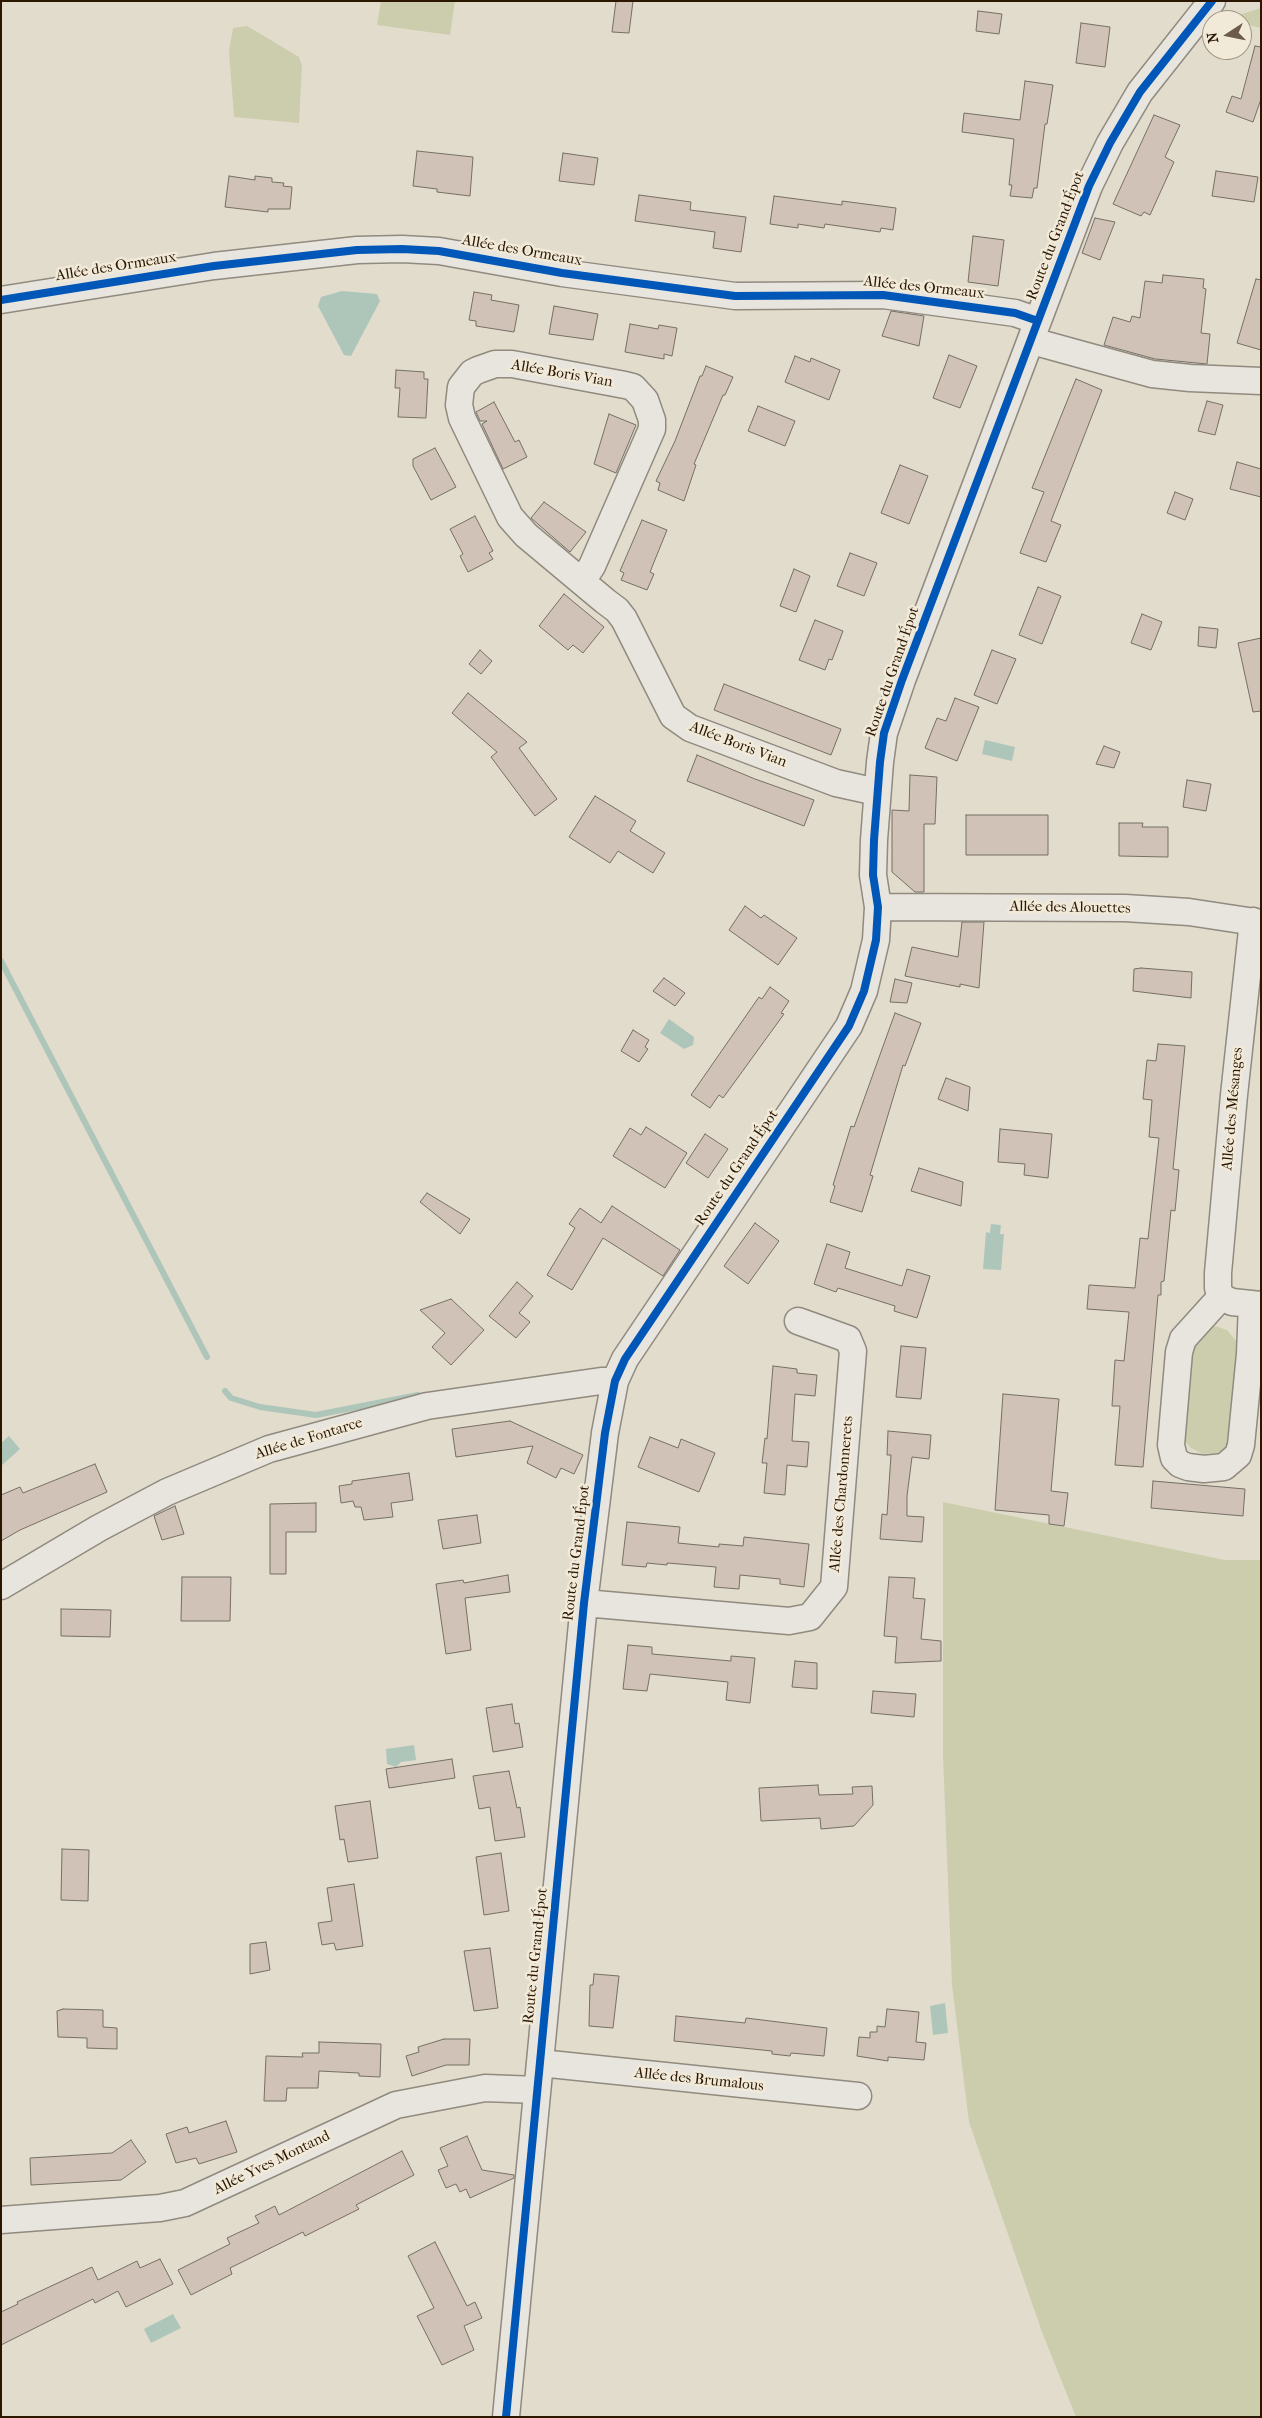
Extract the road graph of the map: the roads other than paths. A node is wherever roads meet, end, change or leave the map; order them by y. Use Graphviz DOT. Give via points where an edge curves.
graph roads {
  1 [pos="1212,1"];
  2 [pos="1,300"];
  3 [pos="1035,331"];
  4 [pos="1261,380"];
  5 [pos="582,581"];
  6 [pos="877,792"];
  7 [pos="878,907"];
  8 [pos="1257,922"];
  9 [pos="1221,1297"];
  10 [pos="1256,1304"];
  11 [pos="798,1321"];
  12 [pos="615,1381"];
  13 [pos="1,1586"];
  14 [pos="584,1603"];
  15 [pos="540,2063"];
  16 [pos="537,2090"];
  17 [pos="858,2096"];
  18 [pos="1,2220"];
  19 [pos="506,2417"];
  1 -- 3 [label="street, Route du Grand Épot" via="1140,92 1110,142 1088,186"];
  2 -- 3 [label="street, Allée des Ormeaux" via="214,266 357,250 402,249 439,251 562,273 735,296 883,295 1015,313"];
  3 -- 4 [label="street, Allée des Ormeaux" via="1052,348 1152,374"];
  3 -- 6 [label="street, Route du Grand Épot" via="902,680 884,733"];
  5 -- 5 [label="street, Allée Boris Vian" via="526,535 510,517 462,418 459,406 461,387 472,373 502,364 531,368 633,387 645,400 652,429 592,566"];
  5 -- 6 [label="street, Allée Boris Vian" via="624,618 666,706 680,723 836,783"];
  6 -- 7 [label="street, Route du Grand Épot" via="873,875"];
  7 -- 8 [label="street, Allée des Alouettes" via="1126,908 1189,912"];
  7 -- 12 [label="street, Route du Grand Épot" via="871,965 849,1026 625,1359"];
  8 -- 9 [label="street, Allée des Mésanges" via="1234,1095 1218,1273"];
  9 -- 10 [label="street" via="1232,1302"];
  9 -- 10 [label="street" via="1183,1339 1179,1352 1171,1446 1174,1458 1188,1467 1224,1468 1238,1455"];
  11 -- 14 [label="street, Allée des Chardonnerets" via="848,1339 853,1351 834,1587 810,1617 789,1621"];
  12 -- 13 [label="street, Allée de Fontarce" via="427,1406 269,1449 167,1492"];
  12 -- 14 [label="street, Route du Grand Épot" via="605,1434"];
  14 -- 15 [label="street, Route du Grand Épot"];
  15 -- 16 [label="street, Route du Grand Épot"];
  15 -- 17 [label="street, Allée des Brumalous"];
  16 -- 18 [label="street, Allée Yves Montand" via="485,2088 396,2105 185,2203 152,2209"];
  16 -- 19 [label="street, Route du Grand Épot"];
}
